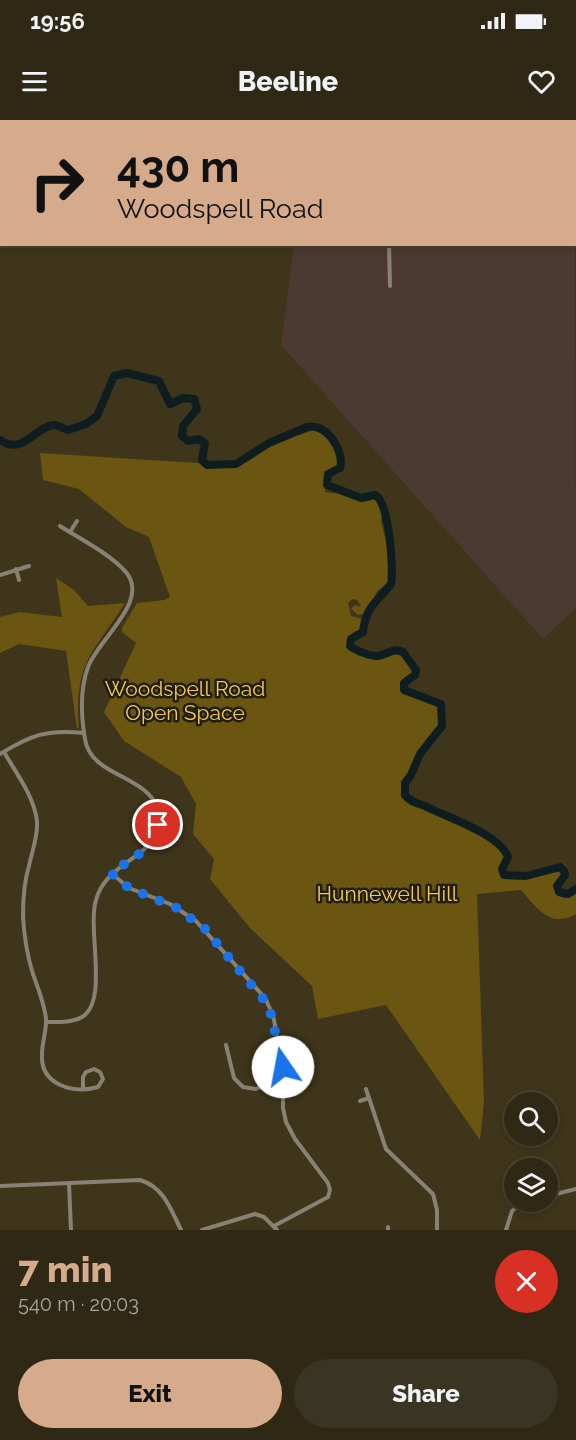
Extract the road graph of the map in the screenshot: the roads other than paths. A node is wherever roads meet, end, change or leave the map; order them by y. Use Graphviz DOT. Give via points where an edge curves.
graph roads {
  1 [pos="389,246"];
  2 [pos="390,286"];
  3 [pos="77,521"];
  4 [pos="60,526"];
  5 [pos="70,532"];
  6 [pos="29,566"];
  7 [pos="16,569"];
  8 [pos="0,575"];
  9 [pos="19,580"];
  10 [pos="84,733"];
  11 [pos="2,753"];
  12 [pos="111,873"];
  13 [pos="46,1022"];
  14 [pos="226,1045"];
  15 [pos="285,1076"];
  16 [pos="83,1089"];
  17 [pos="366,1089"];
  18 [pos="369,1098"];
  19 [pos="360,1101"];
  20 [pos="69,1183"];
  21 [pos="0,1186"];
  22 [pos="576,1189"];
  23 [pos="558,1194"];
  24 [pos="512,1212"];
  25 [pos="275,1228"];
  26 [pos="71,1230"];
  27 [pos="181,1230"];
  28 [pos="201,1230"];
  29 [pos="437,1230"];
  30 [pos="506,1230"];
  1 -- 2 [label="street"];
  3 -- 5 [label="street"];
  4 -- 5 [label="street"];
  5 -- 10 [label="street" via="124,570 133,591 128,608 99,646 87,670"];
  6 -- 7 [label="street"];
  7 -- 8 [label="street"];
  7 -- 9 [label="street"];
  10 -- 11 [label="street" via="45,732"];
  10 -- 12 [label="street" via="93,757 143,788 158,814 158,830 153,840"];
  11 -- 13 [label="street" via="35,812 36,837 24,887 23,917 28,954"];
  12 -- 13 [label="street" via="101,887 93,911 93,1003 78,1019"];
  12 -- 15 [label="street" via="129,888 170,904 196,921 253,984 271,1010"];
  13 -- 16 [label="street" via="41,1056 47,1074 62,1087"];
  14 -- 15 [label="street" via="234,1078 243,1087 256,1089"];
  15 -- 25 [label="street" via="286,1122 330,1190 328,1197"];
  16 -- 16 [label="street" via="101,1085 100,1071 86,1072"];
  17 -- 18 [label="street"];
  18 -- 19 [label="street"];
  18 -- 29 [label="street" via="388,1152 433,1194"];
  20 -- 21 [label="street"];
  20 -- 26 [label="street"];
  20 -- 27 [label="street" via="132,1179 147,1182 161,1193"];
  22 -- 23 [label="street"];
  24 -- 30 [label="street"];
  25 -- 28 [label="street" via="255,1214"];
}
